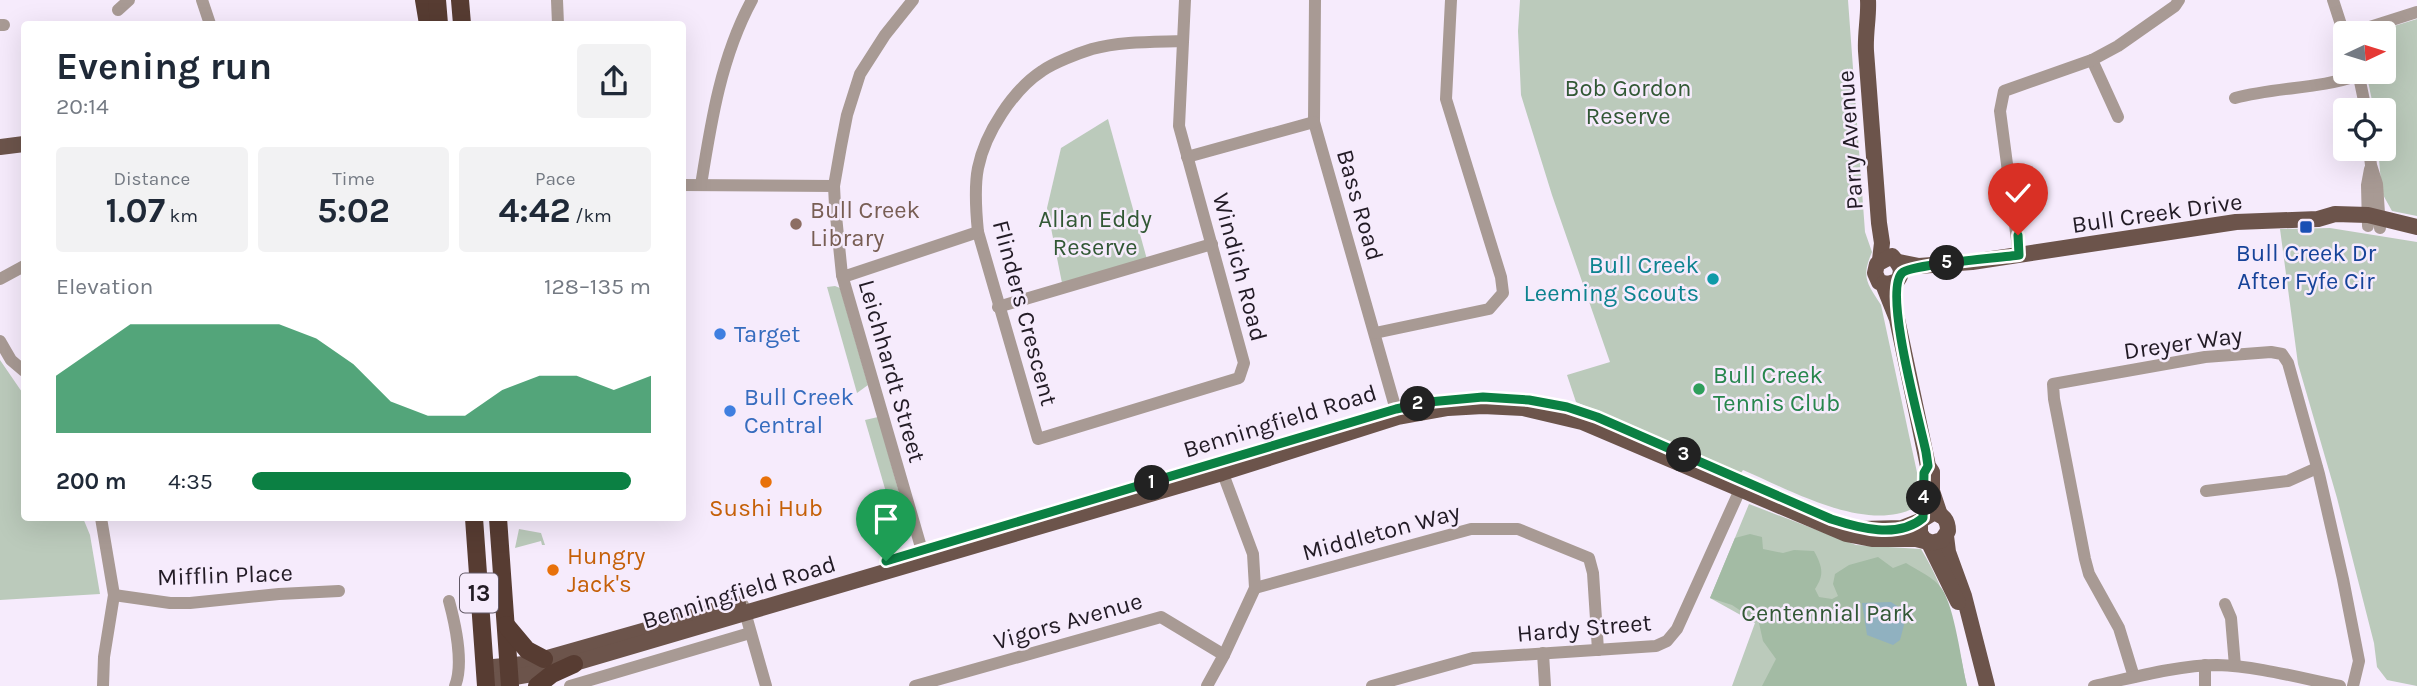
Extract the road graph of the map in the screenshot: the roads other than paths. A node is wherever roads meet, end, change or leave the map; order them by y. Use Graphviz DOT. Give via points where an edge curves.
graph roads {
  1 [pos="130,0"];
  2 [pos="217,0"];
  3 [pos="424,0"];
  4 [pos="437,0"];
  5 [pos="460,0"];
  6 [pos="472,0"];
  7 [pos="557,0"];
  8 [pos="752,0"];
  9 [pos="913,0"];
  10 [pos="1185,0"];
  11 [pos="1315,0"];
  12 [pos="1451,0"];
  13 [pos="1858,0"];
  14 [pos="1868,0"];
  15 [pos="2179,0"];
  16 [pos="2333,0"];
  17 [pos="203,3"];
  18 [pos="118,10"];
  19 [pos="2417,12"];
  20 [pos="209,21"];
  21 [pos="428,21"];
  22 [pos="439,21"];
  23 [pos="462,21"];
  24 [pos="473,21"];
  25 [pos="558,21"];
  26 [pos="2340,21"];
  27 [pos="2389,21"];
  28 [pos="1866,33"];
  29 [pos="1183,41"];
  30 [pos="2092,60"];
  31 [pos="2333,83"];
  32 [pos="2235,98"];
  33 [pos="2119,117"];
  34 [pos="1314,122"];
  35 [pos="21,144"];
  36 [pos="0,147"];
  37 [pos="1187,157"];
  38 [pos="2371,161"];
  39 [pos="686,185"];
  40 [pos="701,185"];
  41 [pos="834,186"];
  42 [pos="2374,222"];
  43 [pos="2417,227"];
  44 [pos="978,232"];
  45 [pos="2417,238"];
  46 [pos="1212,244"];
  47 [pos="2019,255"];
  48 [pos="21,268"];
  49 [pos="1893,270"];
  50 [pos="842,275"];
  51 [pos="0,279"];
  52 [pos="998,307"];
  53 [pos="1375,334"];
  54 [pos="0,341"];
  55 [pos="21,368"];
  56 [pos="1397,413"];
  57 [pos="1038,439"];
  58 [pos="1928,466"];
  59 [pos="1220,468"];
  60 [pos="2317,468"];
  61 [pos="1742,486"];
  62 [pos="2206,491"];
  63 [pos="1940,515"];
  64 [pos="1921,520"];
  65 [pos="102,521"];
  66 [pos="474,521"];
  67 [pos="498,521"];
  68 [pos="1946,536"];
  69 [pos="1926,541"];
  70 [pos="923,556"];
  71 [pos="1255,588"];
  72 [pos="339,591"];
  73 [pos="114,595"];
  74 [pos="449,601"];
  75 [pos="2225,604"];
  76 [pos="744,608"];
  77 [pos="506,625"];
  78 [pos="750,633"];
  79 [pos="1598,649"];
  80 [pos="1543,653"];
  81 [pos="1224,655"];
  82 [pos="544,659"];
  83 [pos="574,664"];
  84 [pos="2205,666"];
  85 [pos="2235,666"];
  86 [pos="510,677"];
  87 [pos="2134,677"];
  88 [pos="485,678"];
  89 [pos="103,686"];
  90 [pos="455,686"];
  91 [pos="537,686"];
  92 [pos="570,686"];
  93 [pos="765,686"];
  94 [pos="915,686"];
  95 [pos="1207,686"];
  96 [pos="1372,686"];
  97 [pos="1545,686"];
  98 [pos="1979,686"];
  99 [pos="1987,686"];
  100 [pos="2094,686"];
  101 [pos="2205,686"];
  102 [pos="2340,686"];
  103 [pos="2353,686"];
  1 -- 18 [label="street"];
  2 -- 17 [label="street"];
  3 -- 21 [label="highway"];
  4 -- 22 [label="highway"];
  5 -- 23 [label="highway"];
  6 -- 24 [label="highway"];
  7 -- 25 [label="street"];
  8 -- 40 [label="street" via="720,83"];
  9 -- 41 [label="street, Leichhardt Street" via="860,75 847,115"];
  10 -- 29 [label="street, Windich Road"];
  11 -- 34 [label="street, Bass Road"];
  12 -- 53 [label="street" via="1446,99 1503,293 1489,309"];
  13 -- 28 [label="main road, Parry Avenue"];
  14 -- 28 [label="main road, Parry Avenue"];
  15 -- 30 [label="street"];
  16 -- 26 [label="street"];
  17 -- 20 [label="street"];
  19 -- 27 [label="street"];
  28 -- 49 [label="main road, Parry Avenue" via="1882,243"];
  29 -- 37 [label="street, Windich Road" via="1180,126"];
  29 -- 44 [label="street, Flinders Crescent" via="1092,49 1042,70 1012,99 991,131 978,168"];
  30 -- 33 [label="street"];
  30 -- 47 [label="street" via="2004,91 2000,111"];
  31 -- 32 [label="street"];
  34 -- 37 [label="street"];
  34 -- 53 [label="street, Bass Road"];
  35 -- 36 [label="main road"];
  37 -- 46 [label="street, Windich Road"];
  38 -- 42 [label="street" via="2367,185"];
  39 -- 40 [label="street"];
  40 -- 41 [label="street"];
  41 -- 50 [label="street, Leichhardt Street"];
  42 -- 43 [label="main road, Bull Creek Drive"];
  42 -- 45 [label="main road, Bull Creek Drive"];
  42 -- 47 [label="main road, Bull Creek Drive" via="2346,226 2318,219 2236,222"];
  44 -- 50 [label="street"];
  44 -- 52 [label="street, Flinders Crescent"];
  46 -- 52 [label="street"];
  46 -- 57 [label="street, Windich Road" via="1244,363 1239,378"];
  47 -- 49 [label="main road, Bull Creek Drive"];
  48 -- 51 [label="street"];
  49 -- 58 [label="main road, Parry Avenue" via="1897,319"];
  50 -- 70 [label="street, Leichhardt Street"];
  52 -- 57 [label="street, Flinders Crescent"];
  53 -- 56 [label="street, Bass Road"];
  54 -- 55 [label="street"];
  56 -- 59 [label="main road, Benningfield Road"];
  56 -- 61 [label="main road, Benningfield Road" via="1483,406 1547,412"];
  58 -- 63 [label="main road, Parry Avenue"];
  58 -- 64 [label="main road, Parry Avenue"];
  59 -- 70 [label="main road, Benningfield Road"];
  59 -- 71 [label="street" via="1253,554"];
  60 -- 62 [label="street" via="2288,481"];
  60 -- 87 [label="street, Dreyer Way" via="2282,354 2205,357 2053,384 2089,574 2119,628"];
  60 -- 103 [label="street, Dreyer Way" via="2359,661"];
  61 -- 64 [label="main road, Benningfield Road" via="1860,529 1902,528"];
  61 -- 69 [label="main road, Benningfield Road" via="1846,534"];
  61 -- 79 [label="street, Hardy Street" via="1677,629 1667,641 1656,646"];
  63 -- 64 [label="main road" via="1933,513"];
  63 -- 68 [label="main road, Parry Avenue" via="1948,525"];
  64 -- 69 [label="main road, Parry Avenue" via="1920,533"];
  65 -- 73 [label="street"];
  66 -- 88 [label="highway, 13"];
  67 -- 77 [label="highway, 13"];
  68 -- 69 [label="main road" via="1938,542"];
  68 -- 99 [label="main road, Parry Avenue"];
  69 -- 98 [label="main road, Parry Avenue" via="1957,599"];
  70 -- 76 [label="main road, Benningfield Road"];
  71 -- 79 [label="street, Middleton Way" via="1471,529 1518,529 1589,558"];
  71 -- 81 [label="street"];
  72 -- 73 [label="street, Mifflin Place" via="190,603"];
  73 -- 89 [label="street"];
  74 -- 90 [label="street" via="457,643"];
  75 -- 85 [label="street" via="2231,618"];
  76 -- 78 [label="street"];
  76 -- 82 [label="main road, Benningfield Road"];
  76 -- 83 [label="main road, Benningfield Road"];
  77 -- 82 [label="highway" via="527,650"];
  77 -- 86 [label="highway, 13"];
  78 -- 92 [label="street"];
  78 -- 93 [label="street"];
  79 -- 80 [label="street, Hardy Street"];
  80 -- 96 [label="street, Hardy Street" via="1473,658"];
  80 -- 97 [label="street"];
  81 -- 94 [label="street, Vigors Avenue" via="1161,617"];
  81 -- 95 [label="street"];
  82 -- 86 [label="main road, Benningfield Road"];
  83 -- 86 [label="main road, Benningfield Road"];
  83 -- 91 [label="highway"];
  84 -- 85 [label="street"];
  84 -- 87 [label="street"];
  84 -- 101 [label="street"];
  85 -- 102 [label="street"];
  86 -- 88 [label="main road, Benningfield Road"];
  87 -- 100 [label="street"];
}
